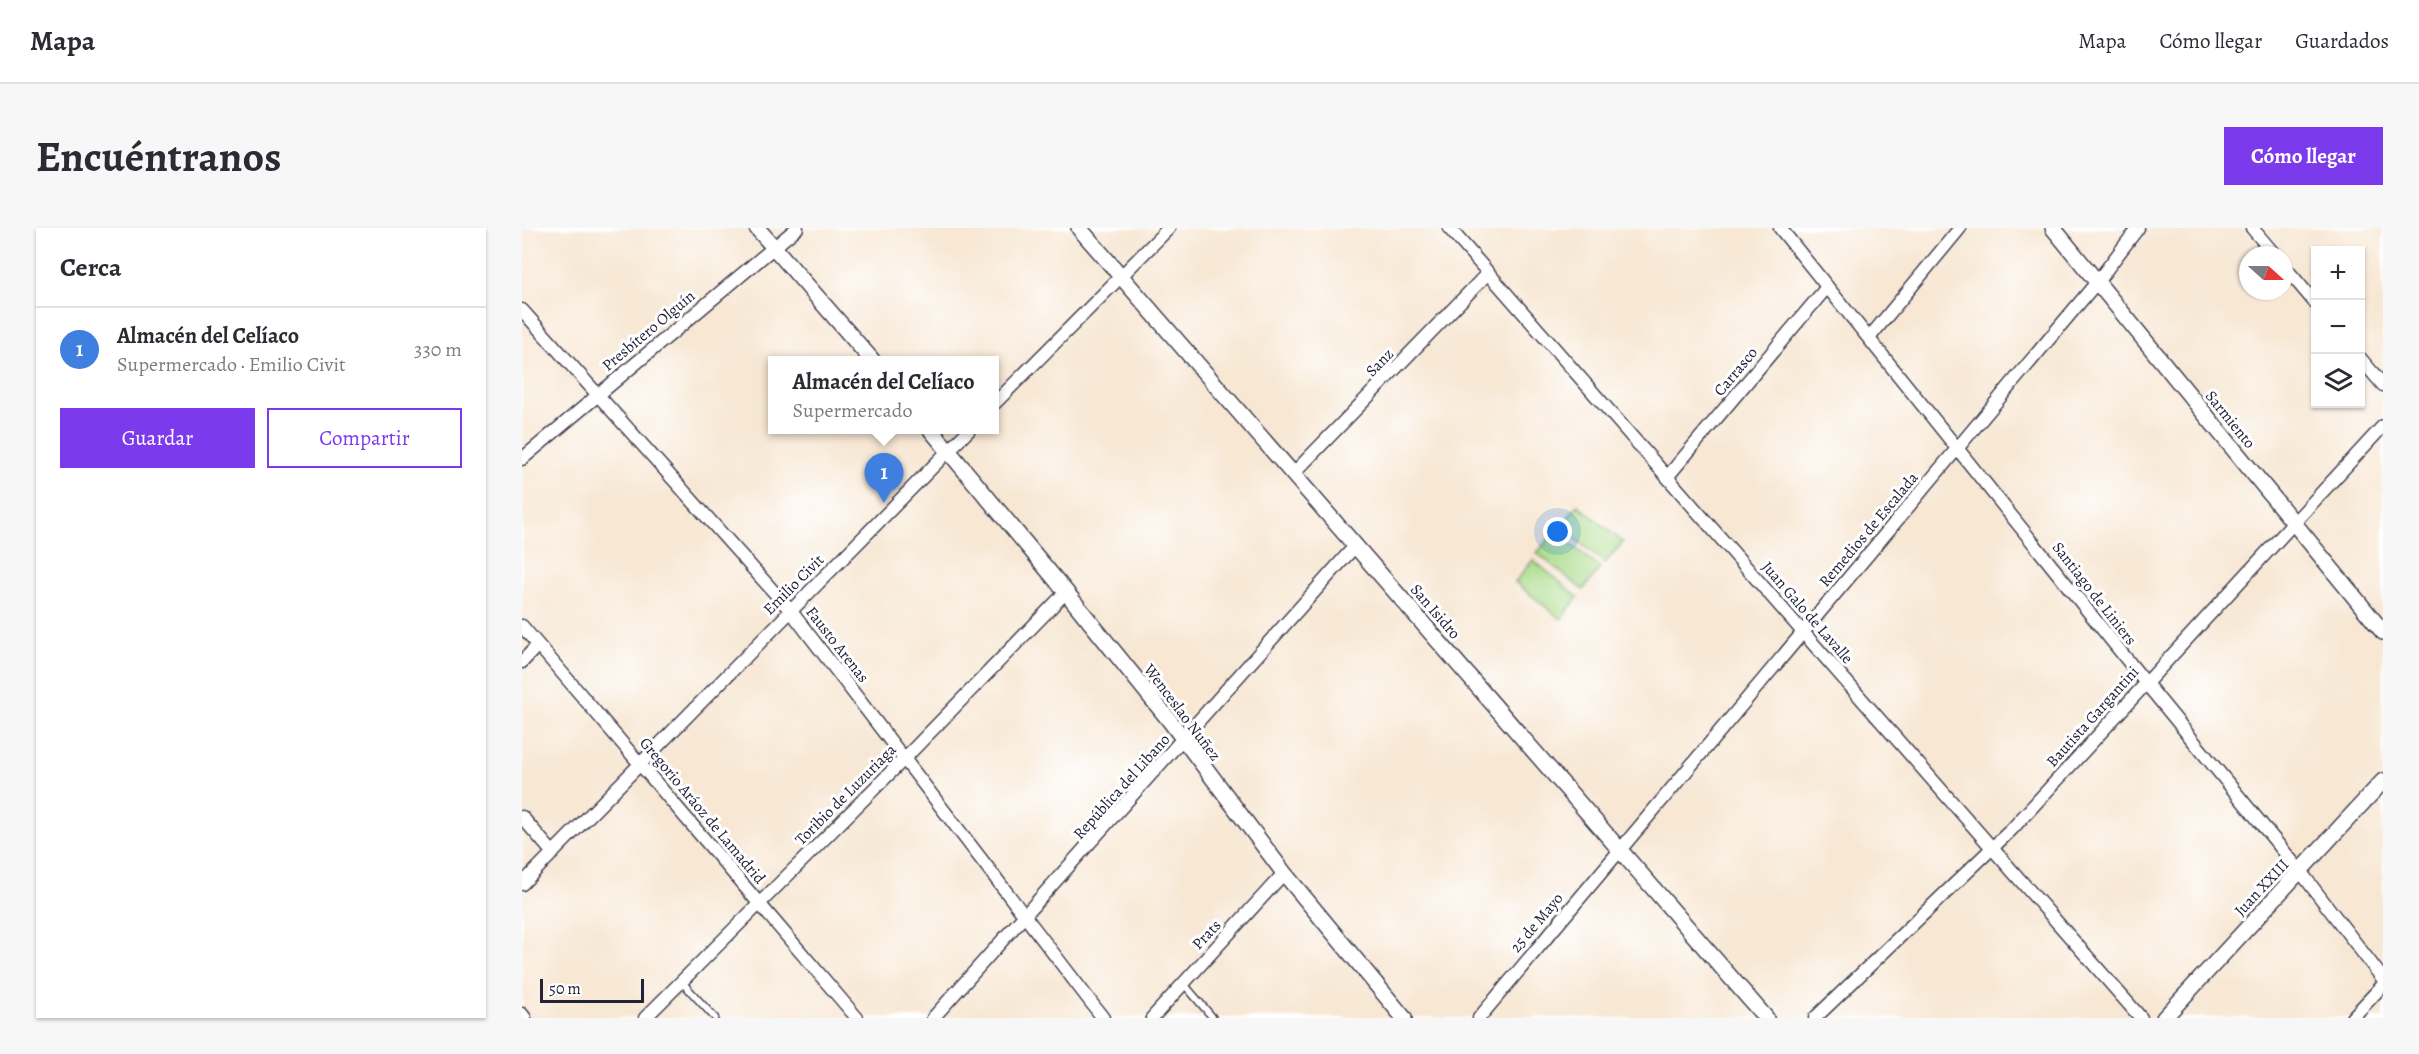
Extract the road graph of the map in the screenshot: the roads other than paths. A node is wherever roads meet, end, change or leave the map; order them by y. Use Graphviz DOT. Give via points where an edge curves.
graph roads {
  1 [pos="757,228"];
  2 [pos="797,228"];
  3 [pos="1079,228"];
  4 [pos="1169,228"];
  5 [pos="1780,228"];
  6 [pos="1960,228"];
  7 [pos="2053,228"];
  8 [pos="2138,228"];
  9 [pos="2252,228"];
  10 [pos="1454,230"];
  11 [pos="2267,246"];
  12 [pos="773,248"];
  13 [pos="1488,273"];
  14 [pos="1120,277"];
  15 [pos="2293,277"];
  16 [pos="2097,282"];
  17 [pos="1827,287"];
  18 [pos="2313,300"];
  19 [pos="522,310"];
  20 [pos="1869,338"];
  21 [pos="868,356"];
  22 [pos="2365,363"];
  23 [pos="2383,385"];
  24 [pos="597,394"];
  25 [pos="999,399"];
  26 [pos="2383,426"];
  27 [pos="936,434"];
  28 [pos="964,434"];
  29 [pos="1958,447"];
  30 [pos="949,450"];
  31 [pos="522,459"];
  32 [pos="1293,474"];
  33 [pos="1668,476"];
  34 [pos="2292,523"];
  35 [pos="1355,546"];
  36 [pos="1066,592"];
  37 [pos="790,610"];
  38 [pos="522,626"];
  39 [pos="2383,632"];
  40 [pos="1803,633"];
  41 [pos="538,645"];
  42 [pos="522,662"];
  43 [pos="2145,682"];
  44 [pos="1184,741"];
  45 [pos="905,758"];
  46 [pos="642,763"];
  47 [pos="2383,781"];
  48 [pos="522,817"];
  49 [pos="1993,847"];
  50 [pos="1619,848"];
  51 [pos="553,853"];
  52 [pos="2300,871"];
  53 [pos="1284,873"];
  54 [pos="522,884"];
  55 [pos="760,903"];
  56 [pos="1025,918"];
  57 [pos="2383,979"];
  58 [pos="681,982"];
  59 [pos="1183,983"];
  60 [pos="2383,985"];
  61 [pos="522,1014"];
  62 [pos="525,1018"];
  63 [pos="645,1018"];
  64 [pos="715,1018"];
  65 [pos="857,1018"];
  66 [pos="933,1018"];
  67 [pos="1103,1018"];
  68 [pos="1152,1018"];
  69 [pos="1213,1018"];
  70 [pos="1404,1018"];
  71 [pos="1479,1018"];
  72 [pos="1766,1018"];
  73 [pos="1815,1018"];
  74 [pos="2141,1018"];
  75 [pos="2164,1018"];
  76 [pos="2352,1018"];
  1 -- 12 [label="street"];
  2 -- 12 [label="street, Presbítero Olguín"];
  3 -- 14 [label="street, San Isidro"];
  4 -- 14 [label="street"];
  5 -- 17 [label="street, Santiago de Liniers"];
  6 -- 20 [label="street"];
  7 -- 16 [label="street, Sarmiento"];
  8 -- 16 [label="street, Remedios de Escalada"];
  9 -- 11 [label="street"];
  10 -- 13 [label="street, Juan Galo de Lavalle"];
  12 -- 21 [label="street"];
  12 -- 24 [label="street, Presbítero Olguín"];
  13 -- 32 [label="street, Sanz"];
  13 -- 33 [label="street, Juan Galo de Lavalle"];
  14 -- 25 [label="street"];
  14 -- 32 [label="street, San Isidro"];
  15 -- 18 [label="street"];
  16 -- 29 [label="street, Remedios de Escalada"];
  16 -- 34 [label="street, Sarmiento"];
  17 -- 20 [label="street, Santiago de Liniers"];
  17 -- 33 [label="street, Carrasco"];
  19 -- 24 [label="street, Fausto Arenas"];
  20 -- 29 [label="street, Santiago de Liniers"];
  22 -- 23 [label="street"];
  24 -- 31 [label="street, Presbítero Olguín"];
  24 -- 37 [label="street, Fausto Arenas"];
  26 -- 34 [label="street, Bautista Gargantini"];
  27 -- 30 [label="street, Wenceslao Nuñez"];
  28 -- 30 [label="street, Emilio Civit"];
  29 -- 40 [label="street, Remedios de Escalada"];
  29 -- 43 [label="street, Santiago de Liniers"];
  30 -- 36 [label="street, Wenceslao Nuñez"];
  30 -- 37 [label="street, Emilio Civit"];
  32 -- 35 [label="street, San Isidro"];
  33 -- 40 [label="street, Juan Galo de Lavalle"];
  34 -- 39 [label="street, Sarmiento"];
  34 -- 43 [label="street, Bautista Gargantini"];
  35 -- 44 [label="street, República del Libano"];
  35 -- 50 [label="street, San Isidro"];
  36 -- 44 [label="street, Wenceslao Nuñez"];
  36 -- 45 [label="street, Toribio de Luzuriaga"];
  37 -- 45 [label="street, Fausto Arenas"];
  37 -- 46 [label="street, Emilio Civit"];
  38 -- 41 [label="street, Gregorio Aráoz de Lamadrid"];
  40 -- 49 [label="street, Juan Galo de Lavalle"];
  40 -- 50 [label="street, Remedios de Escalada"];
  41 -- 42 [label="street"];
  41 -- 46 [label="street, Gregorio Aráoz de Lamadrid"];
  43 -- 49 [label="street, Bautista Gargantini"];
  43 -- 52 [label="street, Santiago de Liniers"];
  44 -- 53 [label="street, Wenceslao Nuñez"];
  44 -- 56 [label="street, República del Libano"];
  45 -- 55 [label="street, Toribio de Luzuriaga"];
  45 -- 56 [label="street, Fausto Arenas"];
  46 -- 51 [label="street, Emilio Civit"];
  46 -- 55 [label="street, Gregorio Aráoz de Lamadrid"];
  47 -- 52 [label="street, Juan XXIII"];
  48 -- 51 [label="street"];
  49 -- 73 [label="street, Bautista Gargantini"];
  49 -- 74 [label="street, Juan Galo de Lavalle"];
  50 -- 71 [label="street, 25 de Mayo"];
  50 -- 72 [label="street, San Isidro"];
  51 -- 54 [label="street, Emilio Civit"];
  52 -- 57 [label="street, Santiago de Liniers"];
  52 -- 75 [label="street, Juan XXIII"];
  53 -- 59 [label="street, Prats"];
  53 -- 70 [label="street, Wenceslao Nuñez"];
  55 -- 58 [label="street, Toribio de Luzuriaga"];
  55 -- 65 [label="street, Gregorio Aráoz de Lamadrid"];
  56 -- 66 [label="street, República del Libano"];
  56 -- 67 [label="street, Fausto Arenas"];
  58 -- 63 [label="street, Toribio de Luzuriaga"];
  58 -- 64 [label="lane"];
  59 -- 68 [label="street, Prats"];
  59 -- 69 [label="lane"];
  60 -- 76 [label="street"];
  61 -- 62 [label="street"];
}
